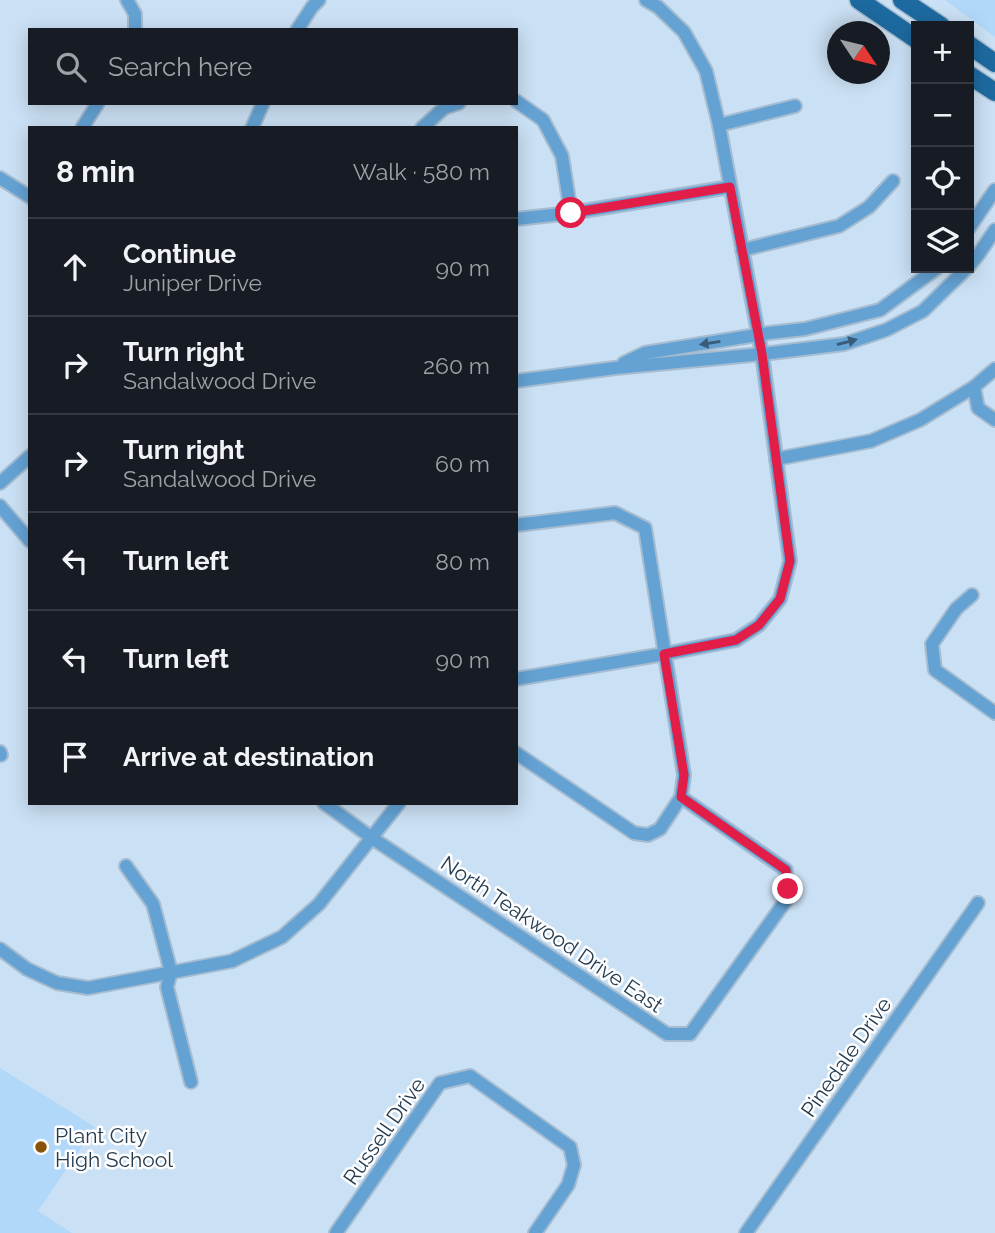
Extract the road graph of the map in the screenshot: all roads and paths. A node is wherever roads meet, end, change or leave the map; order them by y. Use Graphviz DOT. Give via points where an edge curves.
graph roads {
  1 [pos="127,0"];
  2 [pos="319,0"];
  3 [pos="646,0"];
  4 [pos="859,0"];
  5 [pos="902,0"];
  6 [pos="934,21"];
  7 [pos="135,28"];
  8 [pos="298,28"];
  9 [pos="911,36"];
  10 [pos="974,48"];
  11 [pos="995,63"];
  12 [pos="974,78"];
  13 [pos="995,92"];
  14 [pos="518,103"];
  15 [pos="98,105"];
  16 [pos="262,105"];
  17 [pos="453,105"];
  18 [pos="795,106"];
  19 [pos="719,125"];
  20 [pos="83,126"];
  21 [pos="253,126"];
  22 [pos="424,126"];
  23 [pos="0,178"];
  24 [pos="892,181"];
  25 [pos="730,187"];
  26 [pos="995,190"];
  27 [pos="28,196"];
  28 [pos="571,213"];
  29 [pos="518,219"];
  30 [pos="974,221"];
  31 [pos="995,230"];
  32 [pos="743,250"];
  33 [pos="974,260"];
  34 [pos="930,273"];
  35 [pos="962,273"];
  36 [pos="758,335"];
  37 [pos="762,354"];
  38 [pos="615,368"];
  39 [pos="995,369"];
  40 [pos="518,380"];
  41 [pos="974,387"];
  42 [pos="995,420"];
  43 [pos="28,458"];
  44 [pos="776,459"];
  45 [pos="0,483"];
  46 [pos="0,506"];
  47 [pos="518,525"];
  48 [pos="28,539"];
  49 [pos="972,595"];
  50 [pos="664,654"];
  51 [pos="518,679"];
  52 [pos="995,713"];
  53 [pos="518,754"];
  54 [pos="681,797"];
  55 [pos="327,805"];
  56 [pos="397,805"];
  57 [pos="372,838"];
  58 [pos="126,866"];
  59 [pos="978,902"];
  60 [pos="0,949"];
  61 [pos="171,972"];
  62 [pos="191,1082"];
  63 [pos="336,1233"];
  64 [pos="535,1233"];
  65 [pos="746,1233"];
  1 -- 7 [label="street" via="135,14"];
  2 -- 8 [label="street"];
  3 -- 19 [label="street" via="684,32 706,71"];
  4 -- 9 [label="main road"];
  5 -- 6 [label="main road"];
  10 -- 11 [label="main road"];
  12 -- 13 [label="main road"];
  14 -- 28 [label="street" via="543,120 562,156"];
  15 -- 20 [label="street"];
  16 -- 21 [label="street"];
  17 -- 22 [label="street"];
  18 -- 19 [label="street"];
  19 -- 25 [label="street"];
  23 -- 27 [label="street"];
  24 -- 32 [label="street" via="869,207 839,226"];
  25 -- 28 [label="street"];
  25 -- 32 [label="street"];
  26 -- 30 [label="street"];
  28 -- 29 [label="street"];
  31 -- 33 [label="street"];
  32 -- 36 [label="street"];
  34 -- 36 [label="street" via="880,310"];
  37 -- 35 [label="street, one-way" via="844,344 886,330 923,311"];
  36 -- 37 [label="street"];
  36 -- 38 [label="street, one-way" via="645,353"];
  37 -- 38 [label="street"];
  37 -- 44 [label="street"];
  38 -- 40 [label="street"];
  39 -- 41 [label="street"];
  41 -- 42 [label="street" via="978,408"];
  41 -- 44 [label="street" via="919,420 871,441"];
  43 -- 45 [label="street"];
  44 -- 50 [label="street" via="790,561 780,599 759,625 736,640"];
  46 -- 48 [label="street"];
  47 -- 50 [label="street" via="615,513 645,528"];
  49 -- 52 [label="street" via="956,608 932,644 935,670"];
  50 -- 51 [label="street"];
  50 -- 54 [label="street" via="684,775"];
  53 -- 54 [label="street" via="634,833 648,835 660,829"];
  54 -- 57 [label="street, North Teakwood Drive East" via="786,870 788,889 787,899 690,1034 667,1034"];
  55 -- 57 [label="street"];
  56 -- 57 [label="street"];
  57 -- 61 [label="street" via="319,904 282,937 232,961"];
  58 -- 61 [label="street" via="153,904"];
  59 -- 65 [label="street, Pinedale Drive"];
  60 -- 61 [label="street" via="57,983 88,988"];
  61 -- 62 [label="street" via="167,987"];
  63 -- 64 [label="street, Russell Drive" via="440,1083 470,1076 570,1147 574,1165 568,1185"];
}
